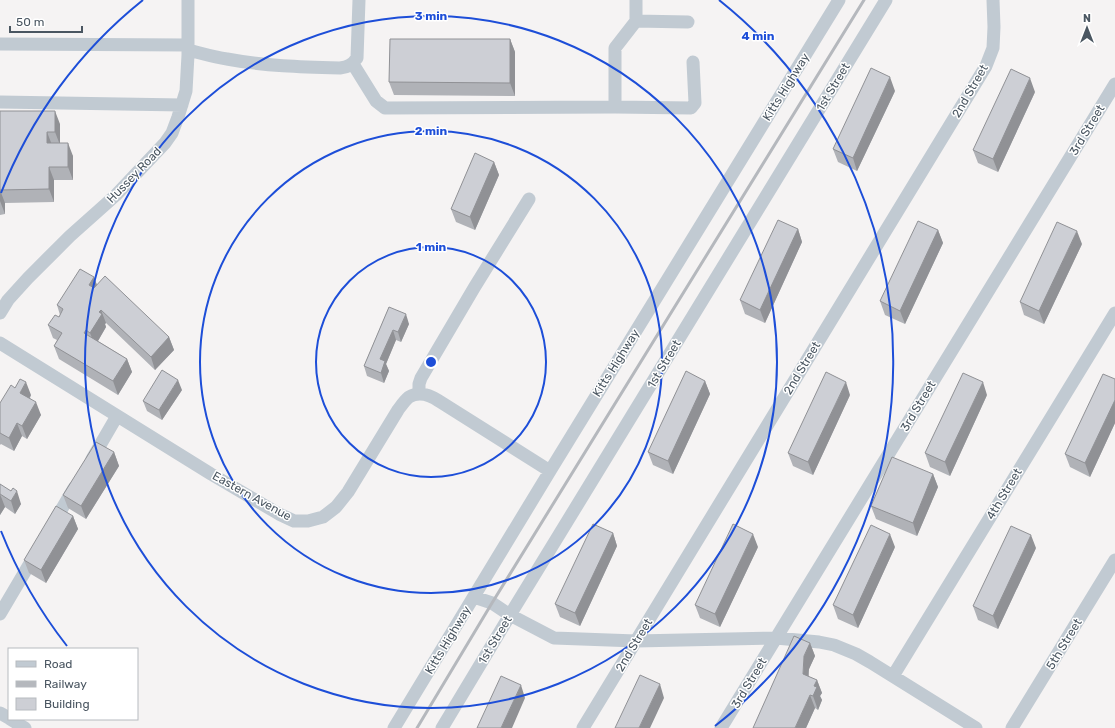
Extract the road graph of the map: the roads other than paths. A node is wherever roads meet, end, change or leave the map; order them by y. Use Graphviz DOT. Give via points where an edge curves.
graph roads {
  1 [pos="188,0"];
  2 [pos="359,0"];
  3 [pos="636,0"];
  4 [pos="839,0"];
  5 [pos="886,0"];
  6 [pos="993,0"];
  7 [pos="636,21"];
  8 [pos="688,22"];
  9 [pos="0,44"];
  10 [pos="188,48"];
  11 [pos="693,62"];
  12 [pos="353,64"];
  13 [pos="1115,84"];
  14 [pos="0,102"];
  15 [pos="182,105"];
  16 [pos="615,107"];
  17 [pos="529,199"];
  18 [pos="0,313"];
  19 [pos="1115,313"];
  20 [pos="0,344"];
  21 [pos="419,394"];
  22 [pos="117,416"];
  23 [pos="550,470"];
  24 [pos="49,532"];
  25 [pos="40,545"];
  26 [pos="1115,560"];
  27 [pos="474,597"];
  28 [pos="0,614"];
  29 [pos="510,615"];
  30 [pos="776,638"];
  31 [pos="636,641"];
  32 [pos="893,676"];
  33 [pos="12,720"];
  34 [pos="25,728"];
  35 [pos="394,728"];
  36 [pos="442,728"];
  37 [pos="583,728"];
  38 [pos="721,728"];
  39 [pos="976,728"];
  40 [pos="1012,728"];
  1 -- 10 [label="street, Hussey Road"];
  2 -- 12 [label="street" via="358,51"];
  3 -- 7 [label="street"];
  4 -- 23 [label="street, Kitts Highway"];
  5 -- 29 [label="street, 1st Street"];
  6 -- 31 [label="street, 2nd Street" via="993,48 986,66"];
  7 -- 8 [label="street"];
  7 -- 16 [label="street" via="615,48"];
  9 -- 10 [label="street"];
  10 -- 12 [label="street" via="225,59 290,67 340,68"];
  10 -- 15 [label="street, Hussey Road" via="186,91"];
  11 -- 16 [label="street" via="694,103 691,108"];
  12 -- 16 [label="street" via="376,101 385,108"];
  13 -- 30 [label="street, 3rd Street"];
  14 -- 15 [label="street"];
  15 -- 18 [label="street, Hussey Road" via="165,143 116,195 28,278"];
  17 -- 21 [label="street" via="421,378"];
  19 -- 32 [label="street, 4th Street"];
  20 -- 22 [label="street, Eastern Avenue"];
  21 -- 22 [label="street, Eastern Avenue" via="408,398 398,410 348,492 336,507 323,517 308,521 294,521 279,514"];
  21 -- 23 [label="street" via="440,400"];
  22 -- 24 [label="street"];
  23 -- 27 [label="street, Kitts Highway"];
  25 -- 28 [label="street"];
  26 -- 40 [label="street, 5th Street"];
  27 -- 29 [label="street" via="492,603"];
  27 -- 35 [label="street, Kitts Highway"];
  29 -- 31 [label="street" via="554,638"];
  29 -- 36 [label="street, 1st Street"];
  30 -- 31 [label="street"];
  30 -- 32 [label="street" via="834,645 856,654"];
  30 -- 38 [label="street, 3rd Street"];
  31 -- 37 [label="street, 2nd Street"];
  32 -- 39 [label="street"];
  33 -- 34 [label="street"];
}
